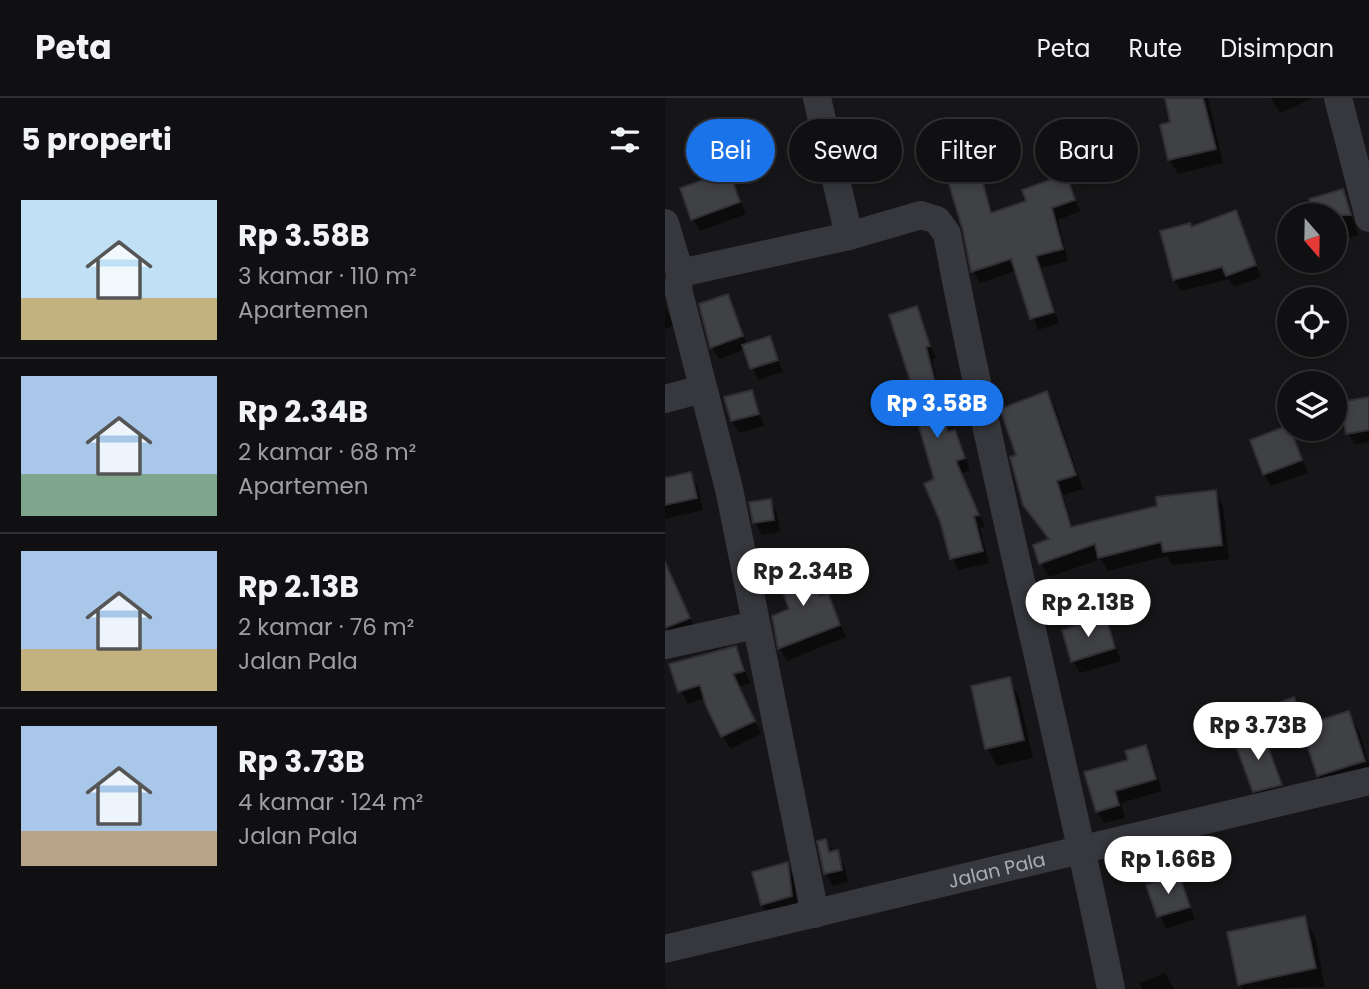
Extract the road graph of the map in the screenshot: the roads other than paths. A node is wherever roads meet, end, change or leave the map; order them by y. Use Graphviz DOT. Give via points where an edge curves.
graph roads {
  1 [pos="817,98"];
  2 [pos="1338,98"];
  3 [pos="1369,218"];
  4 [pos="665,223"];
  5 [pos="849,236"];
  6 [pos="680,273"];
  7 [pos="702,389"];
  8 [pos="665,399"];
  9 [pos="755,625"];
  10 [pos="665,645"];
  11 [pos="1369,781"];
  12 [pos="1083,848"];
  13 [pos="815,914"];
  14 [pos="665,949"];
  15 [pos="1111,989"];
  1 -- 5 [label="street"];
  2 -- 3 [label="street"];
  4 -- 6 [label="street"];
  5 -- 6 [label="street"];
  5 -- 12 [label="street" via="921,215 937,220 947,234 980,405"];
  6 -- 7 [label="street" via="678,289"];
  7 -- 8 [label="street"];
  7 -- 9 [label="street" via="729,489"];
  9 -- 10 [label="street"];
  9 -- 13 [label="street"];
  11 -- 12 [label="street, Jalan Pala"];
  12 -- 13 [label="street, Jalan Pala"];
  12 -- 15 [label="street"];
  13 -- 14 [label="street, Jalan Pala"];
}
